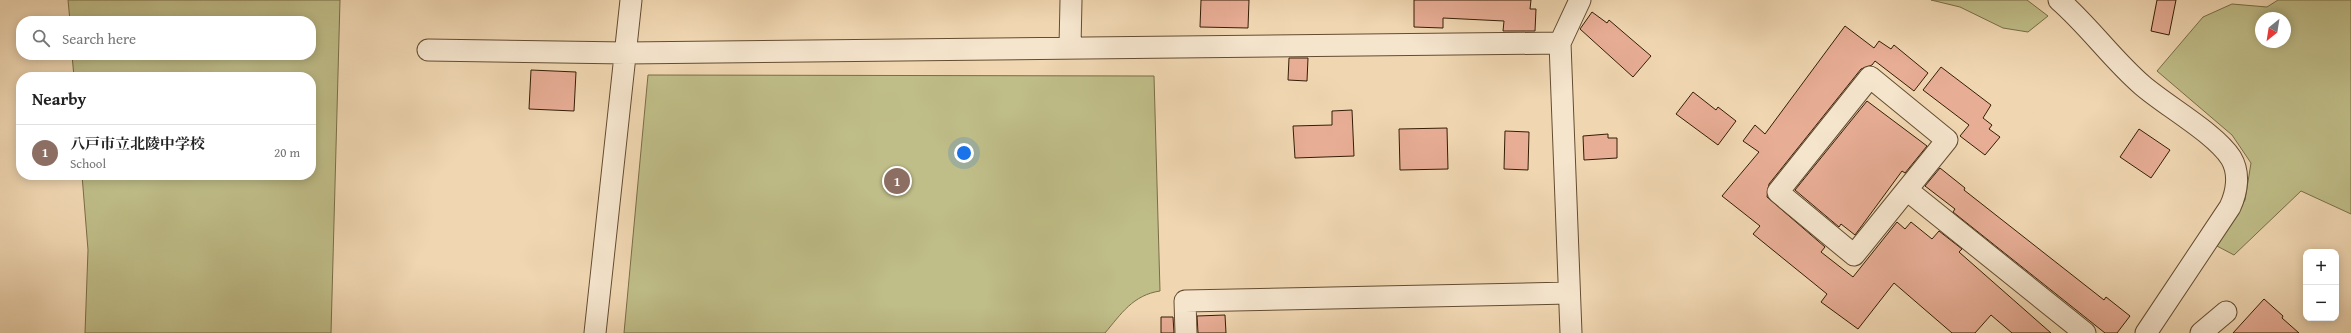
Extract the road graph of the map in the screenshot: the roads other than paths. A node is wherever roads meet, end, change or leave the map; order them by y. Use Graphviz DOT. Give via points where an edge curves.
graph roads {
  1 [pos="631,0"];
  2 [pos="1071,0"];
  3 [pos="1580,0"];
  4 [pos="2059,0"];
  5 [pos="1560,42"];
  6 [pos="1070,47"];
  7 [pos="428,50"];
  8 [pos="626,53"];
  9 [pos="1907,190"];
  10 [pos="1569,293"];
  11 [pos="2226,312"];
  12 [pos="595,333"];
  13 [pos="1186,333"];
  14 [pos="1571,333"];
  15 [pos="2085,333"];
  16 [pos="2146,333"];
  17 [pos="2201,333"];
  1 -- 8 [label="street"];
  2 -- 6 [label="street"];
  3 -- 5 [label="street"];
  4 -- 16 [label="street" via="2142,85 2215,141 2231,158 2236,173 2236,194 2230,207"];
  5 -- 6 [label="street"];
  5 -- 10 [label="street"];
  6 -- 8 [label="street"];
  7 -- 8 [label="street"];
  8 -- 12 [label="street"];
  9 -- 9 [label="street" via="1947,140 1870,77 1778,192 1854,255"];
  9 -- 15 [label="street"];
  10 -- 13 [label="street" via="1185,300"];
  10 -- 14 [label="street"];
  11 -- 17 [label="street"];
}
